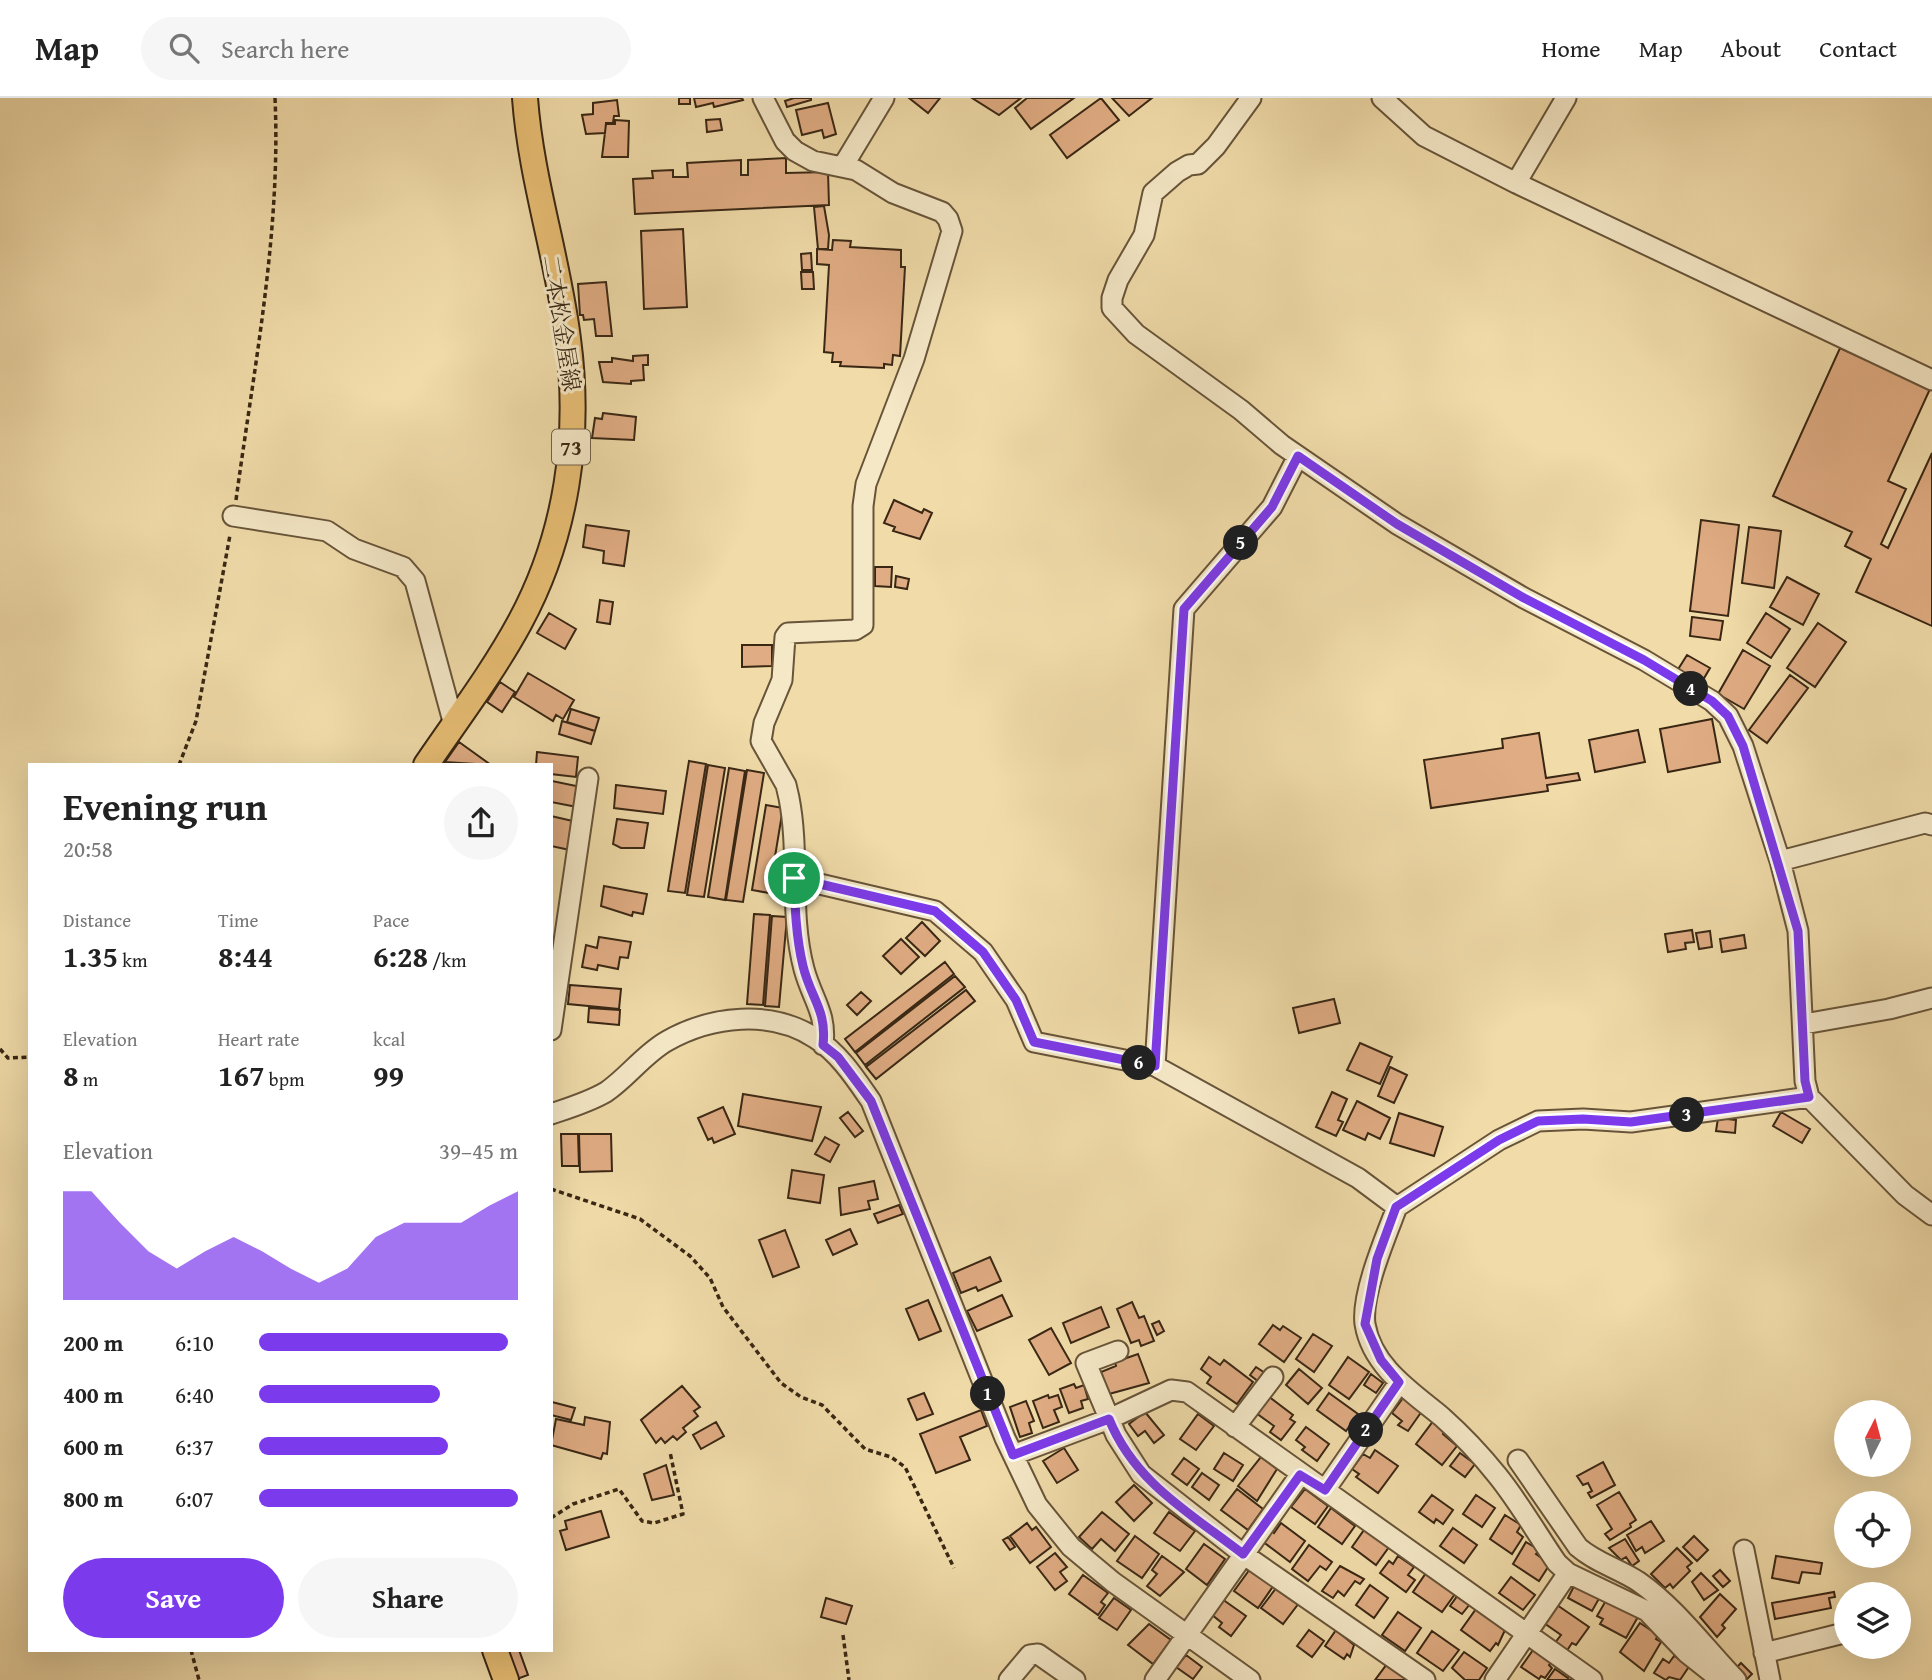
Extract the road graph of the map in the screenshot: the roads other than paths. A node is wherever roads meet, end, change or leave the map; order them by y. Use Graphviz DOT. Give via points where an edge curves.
graph roads {
  1 [pos="525,98"];
  2 [pos="762,98"];
  3 [pos="884,98"];
  4 [pos="1251,98"];
  5 [pos="1382,98"];
  6 [pos="1566,98"];
  7 [pos="843,166"];
  8 [pos="1516,183"];
  9 [pos="1932,380"];
  10 [pos="1298,456"];
  11 [pos="233,516"];
  12 [pos="454,725"];
  13 [pos="427,763"];
  14 [pos="588,778"];
  15 [pos="1932,825"];
  16 [pos="1780,862"];
  17 [pos="794,878"];
  18 [pos="1932,998"];
  19 [pos="553,1016"];
  20 [pos="1804,1024"];
  21 [pos="823,1045"];
  22 [pos="1155,1066"];
  23 [pos="1809,1097"];
  24 [pos="553,1113"];
  25 [pos="1396,1207"];
  26 [pos="1932,1214"];
  27 [pos="1118,1350"];
  28 [pos="1273,1377"];
  29 [pos="1399,1382"];
  30 [pos="1109,1419"];
  31 [pos="1235,1427"];
  32 [pos="1013,1455"];
  33 [pos="1518,1460"];
  34 [pos="1300,1475"];
  35 [pos="1325,1490"];
  36 [pos="1744,1550"];
  37 [pos="1243,1554"];
  38 [pos="1568,1573"];
  39 [pos="1528,1634"];
  40 [pos="1186,1635"];
  41 [pos="1834,1636"];
  42 [pos="496,1652"];
  43 [pos="1764,1653"];
  44 [pos="506,1680"];
  45 [pos="1009,1680"];
  46 [pos="1075,1680"];
  47 [pos="1155,1680"];
  48 [pos="1250,1680"];
  49 [pos="1425,1680"];
  50 [pos="1496,1680"];
  51 [pos="1592,1680"];
  52 [pos="1721,1680"];
  53 [pos="1736,1680"];
  54 [pos="1770,1680"];
  1 -- 12 [label="main road, 二本松金屋線 / 73" via="568,338 575,413 564,506 546,566 519,623"];
  2 -- 7 [label="street" via="795,151 813,161"];
  3 -- 7 [label="street"];
  4 -- 10 [label="street" via="1198,164 1177,172 1153,193 1144,235 1118,279 1112,308 1136,334"];
  5 -- 8 [label="street" via="1424,136"];
  6 -- 8 [label="street"];
  7 -- 17 [label="street" via="942,212 952,231 914,359 866,484 863,625 855,630 793,631 785,637 782,680 761,741 786,785"];
  8 -- 9 [label="street"];
  10 -- 16 [label="street" via="1397,524 1712,701 1728,716 1743,746"];
  10 -- 22 [label="street" via="1272,507 1184,609"];
  11 -- 12 [label="street" via="327,531 354,549 403,567 415,581"];
  12 -- 13 [label="main road, 二本松金屋線 / 73"];
  14 -- 19 [label="street"];
  15 -- 16 [label="street" via="1925,823"];
  16 -- 20 [label="street" via="1798,931"];
  17 -- 21 [label="street" via="800,952 810,989 823,1013"];
  17 -- 22 [label="street" via="935,911 983,952 1016,1000 1034,1042"];
  18 -- 20 [label="street"];
  20 -- 23 [label="street"];
  21 -- 24 [label="street" via="799,1029 761,1020 712,1022 665,1042 605,1092"];
  21 -- 32 [label="street" via="838,1057 871,1101"];
  22 -- 25 [label="street" via="1358,1178"];
  23 -- 25 [label="street" via="1631,1122 1538,1121 1499,1140"];
  23 -- 26 [label="street" via="1905,1195"];
  25 -- 29 [label="street" via="1377,1259 1365,1324 1381,1360"];
  27 -- 30 [label="street" via="1086,1363"];
  28 -- 31 [label="street"];
  29 -- 35 [label="street"];
  29 -- 38 [label="street" via="1443,1418 1497,1475"];
  30 -- 31 [label="street" via="1171,1390 1187,1392"];
  30 -- 32 [label="street"];
  30 -- 37 [label="street" via="1141,1474"];
  31 -- 34 [label="street"];
  32 -- 40 [label="street" via="1037,1505 1071,1547"];
  33 -- 53 [label="street" via="1578,1547 1660,1599"];
  34 -- 35 [label="street"];
  34 -- 37 [label="street"];
  35 -- 39 [label="street"];
  36 -- 43 [label="street"];
  37 -- 40 [label="street"];
  37 -- 49 [label="street"];
  38 -- 39 [label="street"];
  38 -- 52 [label="street" via="1647,1611"];
  39 -- 50 [label="street"];
  39 -- 51 [label="street"];
  40 -- 47 [label="street"];
  40 -- 48 [label="street"];
  41 -- 43 [label="street"];
  42 -- 44 [label="main road"];
  43 -- 54 [label="street"];
  45 -- 46 [label="street" via="1030,1655 1038,1654"];
}
